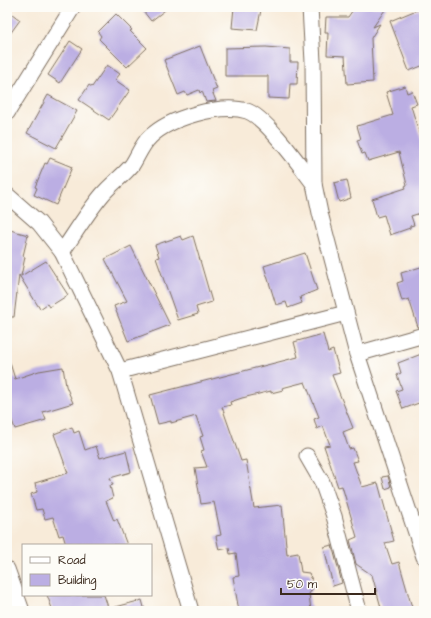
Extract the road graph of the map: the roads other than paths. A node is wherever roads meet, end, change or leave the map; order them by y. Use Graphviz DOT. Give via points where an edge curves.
graph roads {
  1 [pos="73,7"];
  2 [pos="310,7"];
  3 [pos="7,113"];
  4 [pos="314,184"];
  5 [pos="7,196"];
  6 [pos="62,252"];
  7 [pos="346,313"];
  8 [pos="424,335"];
  9 [pos="357,354"];
  10 [pos="120,371"];
  11 [pos="307,456"];
  12 [pos="424,557"];
  13 [pos="7,569"];
  14 [pos="22,611"];
  15 [pos="191,611"];
  16 [pos="359,611"];
  1 -- 3 [label="street"];
  2 -- 4 [label="street"];
  4 -- 6 [label="street" via="275,135 256,117 247,111 205,111 174,123 150,137 131,165 102,194"];
  4 -- 7 [label="street"];
  5 -- 6 [label="street" via="39,223"];
  6 -- 10 [label="street"];
  7 -- 9 [label="street"];
  7 -- 10 [label="street"];
  8 -- 9 [label="street"];
  9 -- 12 [label="street"];
  10 -- 15 [label="street"];
  11 -- 16 [label="street" via="322,482 334,516"];
  13 -- 14 [label="street"];
}
